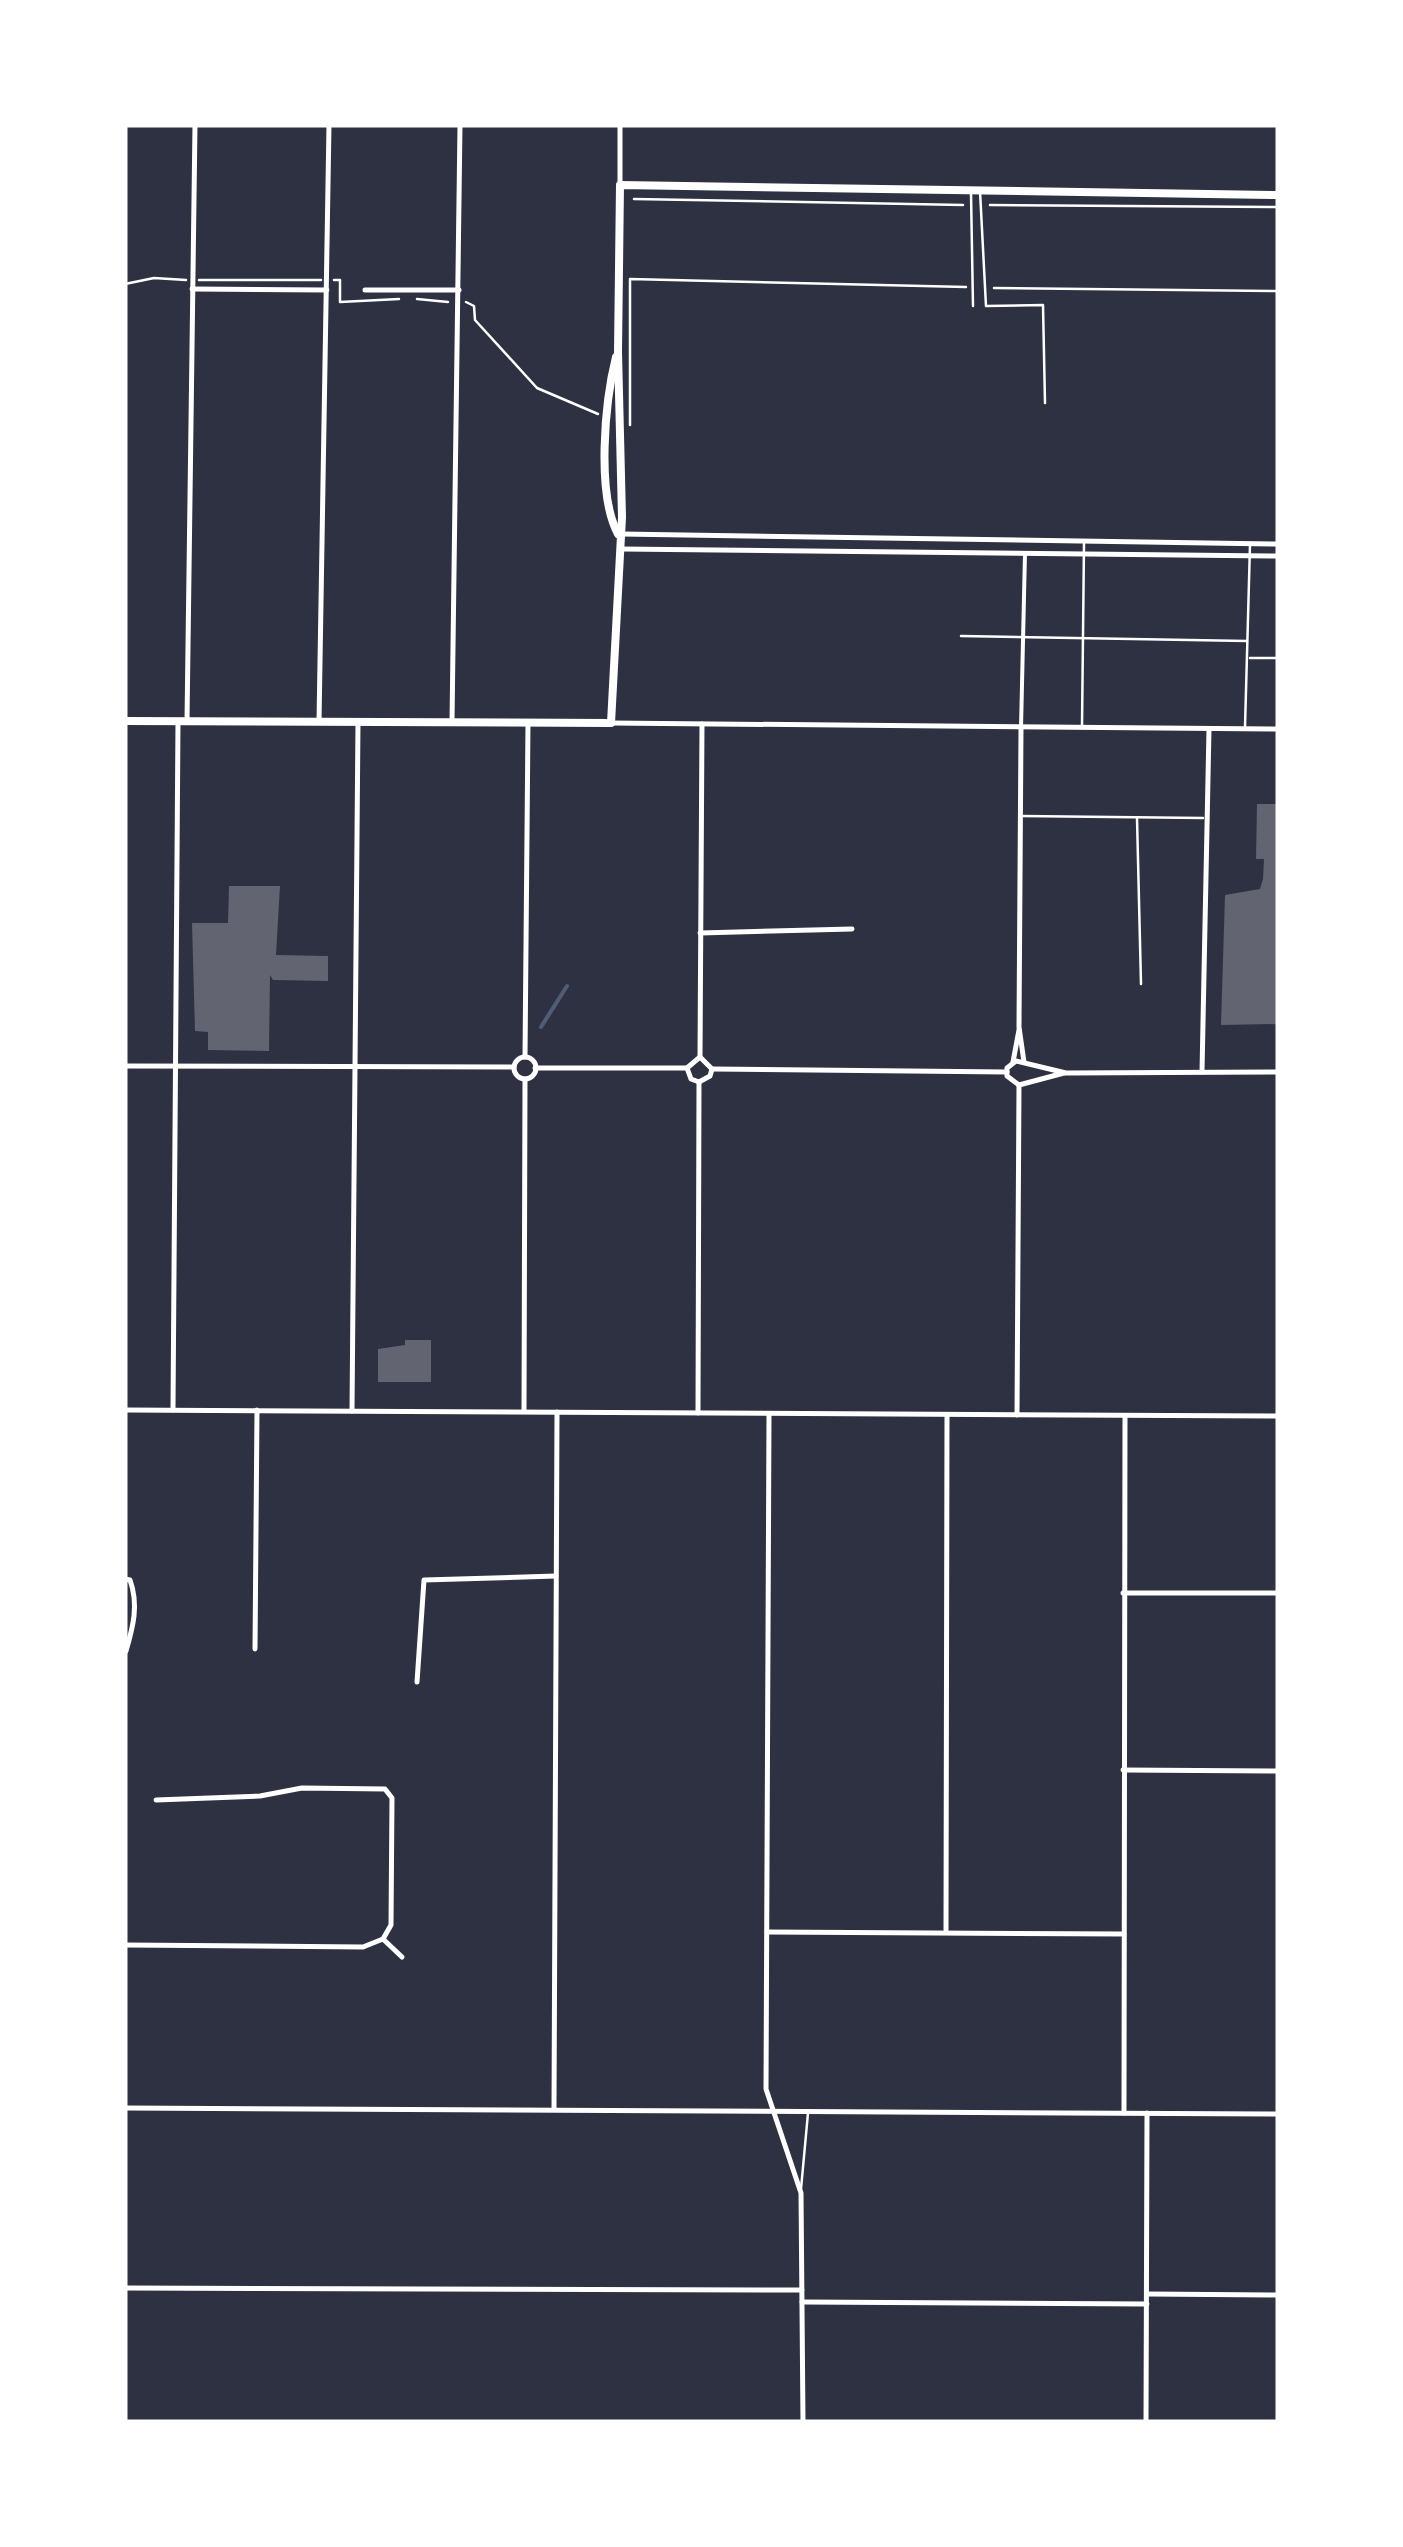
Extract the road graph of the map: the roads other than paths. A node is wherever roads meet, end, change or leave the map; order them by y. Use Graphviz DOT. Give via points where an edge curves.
graph roads {
  1 [pos="195,125"];
  2 [pos="328,125"];
  3 [pos="460,125"];
  4 [pos="620,125"];
  5 [pos="620,185"];
  6 [pos="976,190"];
  7 [pos="1278,194"];
  8 [pos="192,289"];
  9 [pos="327,290"];
  10 [pos="365,290"];
  11 [pos="458,290"];
  12 [pos="973,306"];
  13 [pos="618,352"];
  14 [pos="1045,404"];
  15 [pos="618,534"];
  16 [pos="1084,541"];
  17 [pos="1250,544"];
  18 [pos="1278,544"];
  19 [pos="618,549"];
  20 [pos="1025,552"];
  21 [pos="1084,554"];
  22 [pos="1250,555"];
  23 [pos="1278,556"];
  24 [pos="961,636"];
  25 [pos="1023,637"];
  26 [pos="1082,638"];
  27 [pos="1248,641"];
  28 [pos="1247,658"];
  29 [pos="1278,658"];
  30 [pos="125,720"];
  31 [pos="182,721"];
  32 [pos="319,722"];
  33 [pos="358,722"];
  34 [pos="452,722"];
  35 [pos="528,723"];
  36 [pos="611,723"];
  37 [pos="702,724"];
  38 [pos="1021,728"];
  39 [pos="1082,728"];
  40 [pos="1278,728"];
  41 [pos="1209,729"];
  42 [pos="1246,729"];
  43 [pos="1020,816"];
  44 [pos="1137,817"];
  45 [pos="1209,818"];
  46 [pos="852,929"];
  47 [pos="700,933"];
  48 [pos="1141,984"];
  49 [pos="1020,1028"];
  50 [pos="525,1057"];
  51 [pos="700,1057"];
  52 [pos="1012,1062"];
  53 [pos="1026,1063"];
  54 [pos="125,1066"];
  55 [pos="176,1067"];
  56 [pos="356,1067"];
  57 [pos="514,1068"];
  58 [pos="536,1068"];
  59 [pos="686,1068"];
  60 [pos="712,1069"];
  61 [pos="1006,1072"];
  62 [pos="1202,1072"];
  63 [pos="1278,1072"];
  64 [pos="1066,1073"];
  65 [pos="525,1079"];
  66 [pos="699,1082"];
  67 [pos="1022,1084"];
  68 [pos="125,1410"];
  69 [pos="173,1410"];
  70 [pos="257,1410"];
  71 [pos="352,1411"];
  72 [pos="524,1412"];
  73 [pos="557,1412"];
  74 [pos="698,1413"];
  75 [pos="769,1414"];
  76 [pos="947,1414"];
  77 [pos="1017,1415"];
  78 [pos="1124,1416"];
  79 [pos="1278,1416"];
  80 [pos="556,1576"];
  81 [pos="125,1579"];
  82 [pos="1124,1593"];
  83 [pos="1278,1593"];
  84 [pos="255,1649"];
  85 [pos="126,1652"];
  86 [pos="418,1682"];
  87 [pos="1123,1770"];
  88 [pos="1278,1771"];
  89 [pos="156,1800"];
  90 [pos="946,1930"];
  91 [pos="768,1932"];
  92 [pos="1124,1934"];
  93 [pos="383,1939"];
  94 [pos="125,1945"];
  95 [pos="402,1957"];
  96 [pos="125,2108"];
  97 [pos="554,2108"];
  98 [pos="771,2110"];
  99 [pos="808,2111"];
  100 [pos="1124,2113"];
  101 [pos="1146,2113"];
  102 [pos="1278,2114"];
  103 [pos="800,2192"];
  104 [pos="125,2288"];
  105 [pos="802,2290"];
  106 [pos="1148,2294"];
  107 [pos="1278,2294"];
  108 [pos="802,2302"];
  109 [pos="1147,2304"];
  110 [pos="802,2422"];
  111 [pos="1146,2422"];
  1 -- 8 [label="street"];
  2 -- 9 [label="street"];
  3 -- 11 [label="street"];
  4 -- 5 [label="street"];
  5 -- 6 [label="main road"];
  5 -- 13 [label="main road"];
  6 -- 7 [label="main road"];
  6 -- 12 [label="lane"];
  6 -- 14 [label="lane" via="986,306 1043,305"];
  8 -- 9 [label="street"];
  8 -- 31 [label="street"];
  9 -- 32 [label="street"];
  10 -- 11 [label="street"];
  11 -- 34 [label="street"];
  13 -- 15 [label="main road"];
  13 -- 15 [label="main road" via="608,414 607,490"];
  15 -- 16 [label="street"];
  15 -- 19 [label="main road"];
  16 -- 17 [label="street"];
  16 -- 21 [label="lane"];
  17 -- 18 [label="street"];
  17 -- 22 [label="lane"];
  19 -- 20 [label="street"];
  19 -- 36 [label="main road"];
  20 -- 21 [label="street"];
  20 -- 25 [label="street"];
  21 -- 22 [label="street"];
  21 -- 26 [label="lane"];
  22 -- 23 [label="street"];
  22 -- 27 [label="lane"];
  24 -- 25 [label="lane"];
  25 -- 26 [label="lane"];
  25 -- 38 [label="street"];
  26 -- 27 [label="lane"];
  26 -- 39 [label="lane"];
  27 -- 28 [label="lane"];
  28 -- 29 [label="lane"];
  28 -- 42 [label="lane"];
  30 -- 31 [label="main road"];
  31 -- 32 [label="main road"];
  31 -- 55 [label="street"];
  32 -- 33 [label="main road"];
  33 -- 34 [label="main road"];
  33 -- 56 [label="street"];
  34 -- 35 [label="main road"];
  35 -- 36 [label="main road"];
  35 -- 50 [label="street"];
  36 -- 37 [label="street"];
  37 -- 38 [label="street"];
  37 -- 47 [label="street"];
  38 -- 39 [label="street"];
  38 -- 43 [label="street"];
  39 -- 41 [label="street"];
  40 -- 42 [label="street"];
  41 -- 42 [label="street"];
  41 -- 45 [label="street"];
  43 -- 44 [label="lane"];
  43 -- 49 [label="street"];
  44 -- 45 [label="lane"];
  44 -- 48 [label="lane"];
  45 -- 62 [label="street"];
  46 -- 47 [label="street"];
  47 -- 51 [label="street"];
  49 -- 52 [label="street"];
  49 -- 53 [label="street"];
  50 -- 57 [label="street"];
  50 -- 58 [label="street"];
  51 -- 59 [label="street"];
  51 -- 60 [label="street"];
  52 -- 53 [label="street"];
  52 -- 61 [label="street"];
  53 -- 64 [label="street"];
  53 -- 67 [label="street" via="1031,1072"];
  54 -- 55 [label="street"];
  55 -- 56 [label="street"];
  55 -- 69 [label="street"];
  56 -- 57 [label="street"];
  56 -- 71 [label="street"];
  57 -- 65 [label="street"];
  58 -- 59 [label="street"];
  58 -- 65 [label="street"];
  59 -- 66 [label="street"];
  60 -- 61 [label="street"];
  60 -- 66 [label="street"];
  61 -- 67 [label="street" via="1008,1080"];
  62 -- 63 [label="street"];
  62 -- 64 [label="street"];
  64 -- 67 [label="street"];
  65 -- 72 [label="street"];
  66 -- 74 [label="street"];
  67 -- 77 [label="street"];
  68 -- 69 [label="street"];
  69 -- 70 [label="street"];
  70 -- 71 [label="street"];
  70 -- 84 [label="street"];
  71 -- 72 [label="street"];
  72 -- 73 [label="street"];
  73 -- 74 [label="street"];
  73 -- 80 [label="street"];
  74 -- 75 [label="street"];
  75 -- 76 [label="street"];
  75 -- 91 [label="street"];
  76 -- 77 [label="street"];
  76 -- 90 [label="street"];
  77 -- 78 [label="street"];
  78 -- 79 [label="street"];
  78 -- 82 [label="street"];
  80 -- 86 [label="street" via="424,1580"];
  80 -- 97 [label="street"];
  81 -- 85 [label="street" via="135,1608"];
  82 -- 83 [label="street"];
  82 -- 87 [label="street"];
  87 -- 88 [label="street"];
  87 -- 92 [label="street"];
  89 -- 93 [label="street" via="302,1788 388,1791 391,1925"];
  90 -- 91 [label="street"];
  90 -- 92 [label="street"];
  91 -- 98 [label="street"];
  92 -- 100 [label="street"];
  93 -- 94 [label="street" via="363,1947"];
  93 -- 95 [label="street"];
  96 -- 97 [label="street"];
  97 -- 98 [label="street"];
  98 -- 99 [label="street"];
  98 -- 103 [label="street"];
  99 -- 100 [label="street"];
  99 -- 103 [label="lane"];
  100 -- 101 [label="street"];
  101 -- 102 [label="street"];
  101 -- 106 [label="street"];
  103 -- 105 [label="street"];
  104 -- 105 [label="street"];
  105 -- 108 [label="street"];
  106 -- 107 [label="street"];
  106 -- 109 [label="street"];
  108 -- 109 [label="street"];
  108 -- 110 [label="street"];
  109 -- 111 [label="street"];
}
